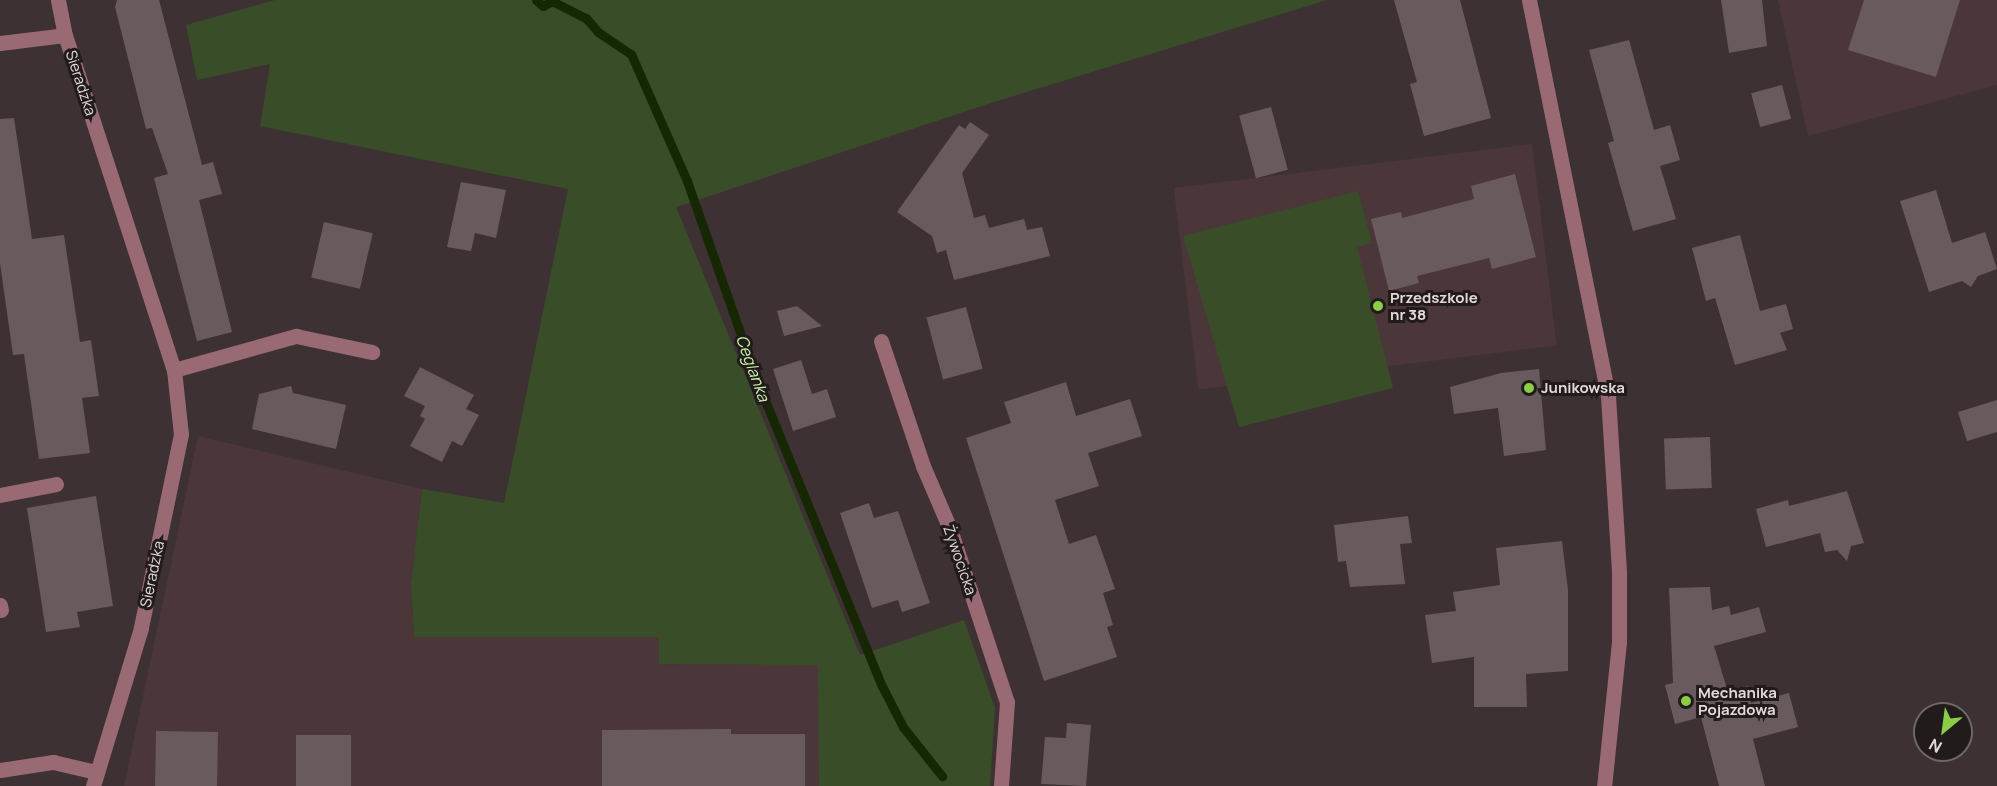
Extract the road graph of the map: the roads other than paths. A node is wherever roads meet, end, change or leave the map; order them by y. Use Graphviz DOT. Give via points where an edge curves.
graph roads {
  1 [pos="58,0"];
  2 [pos="1529,0"];
  3 [pos="65,35"];
  4 [pos="0,43"];
  5 [pos="881,341"];
  6 [pos="372,352"];
  7 [pos="174,370"];
  8 [pos="56,484"];
  9 [pos="0,495"];
  10 [pos="0,770"];
  11 [pos="94,779"];
  12 [pos="1001,786"];
  13 [pos="1604,786"];
  1 -- 3 [label="street, Sieradzka"];
  2 -- 13 [label="street" via="1608,396 1619,573 1619,642"];
  3 -- 4 [label="street"];
  3 -- 7 [label="street, Sieradzka"];
  5 -- 12 [label="street, Żywocicka" via="923,466 950,529 1007,702"];
  6 -- 7 [label="street" via="296,336"];
  7 -- 11 [label="street, Sieradzka" via="181,434 141,628"];
  8 -- 9 [label="street"];
  10 -- 11 [label="street, Sieradzka" via="53,762"];
}
